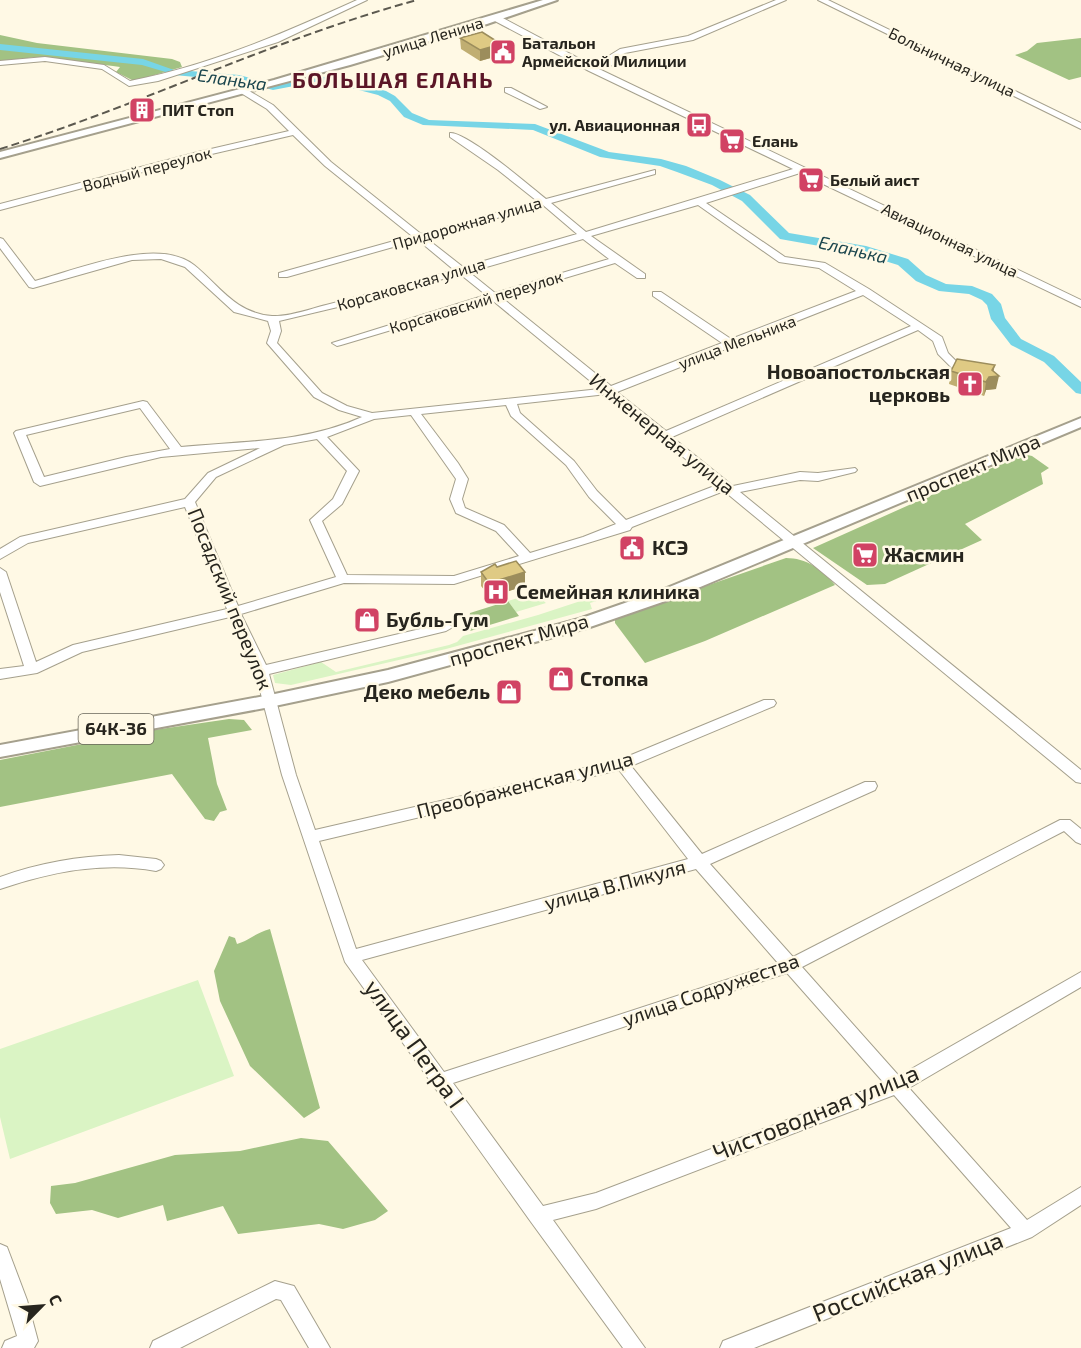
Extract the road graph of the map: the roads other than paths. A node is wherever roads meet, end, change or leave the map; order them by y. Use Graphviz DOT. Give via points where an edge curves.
graph roads {
  1 [pos="363,0"];
  2 [pos="552,0"];
  3 [pos="782,0"];
  4 [pos="822,0"];
  5 [pos="496,18"];
  6 [pos="0,63"];
  7 [pos="592,69"];
  8 [pos="508,90"];
  9 [pos="243,92"];
  10 [pos="543,107"];
  11 [pos="1081,126"];
  12 [pos="295,132"];
  13 [pos="453,135"];
  14 [pos="0,155"];
  15 [pos="802,169"];
  16 [pos="652,172"];
  17 [pos="703,200"];
  18 [pos="543,202"];
  19 [pos="0,207"];
  20 [pos="586,234"];
  21 [pos="418,237"];
  22 [pos="0,241"];
  23 [pos="615,260"];
  24 [pos="460,270"];
  25 [pos="283,275"];
  26 [pos="641,276"];
  27 [pos="864,291"];
  28 [pos="657,294"];
  29 [pos="493,297"];
  30 [pos="1081,304"];
  31 [pos="273,319"];
  32 [pos="919,326"];
  33 [pos="337,344"];
  34 [pos="731,344"];
  35 [pos="956,366"];
  36 [pos="609,391"];
  37 [pos="510,401"];
  38 [pos="413,411"];
  39 [pos="372,416"];
  40 [pos="1081,422"];
  41 [pos="320,436"];
  42 [pos="664,436"];
  43 [pos="284,441"];
  44 [pos="178,451"];
  45 [pos="850,470"];
  46 [pos="728,488"];
  47 [pos="189,502"];
  48 [pos="626,527"];
  49 [pos="794,543"];
  50 [pos="0,555"];
  51 [pos="528,558"];
  52 [pos="0,572"];
  53 [pos="343,579"];
  54 [pos="234,612"];
  55 [pos="446,627"];
  56 [pos="32,670"];
  57 [pos="262,671"];
  58 [pos="0,674"];
  59 [pos="270,701"];
  60 [pos="769,703"];
  61 [pos="0,751"];
  62 [pos="622,764"];
  63 [pos="1081,778"];
  64 [pos="870,786"];
  65 [pos="310,837"];
  66 [pos="1081,838"];
  67 [pos="699,862"];
  68 [pos="156,865"];
  69 [pos="0,883"];
  70 [pos="351,957"];
  71 [pos="792,965"];
  72 [pos="1081,979"];
  73 [pos="441,1080"];
  74 [pos="897,1086"];
  75 [pos="1081,1195"];
  76 [pos="537,1216"];
  77 [pos="1025,1231"];
  78 [pos="0,1253"];
  79 [pos="12,1348"];
  80 [pos="160,1348"];
  81 [pos="320,1348"];
  82 [pos="635,1348"];
  83 [pos="730,1348"];
  1 -- 6 [label="street" via="275,40 129,84 104,67 45,60"];
  2 -- 5 [label="main road, улица Ленина"];
  3 -- 7 [label="street" via="690,38 623,51 610,59 613,62"];
  4 -- 11 [label="street, Больничная улица"];
  5 -- 7 [label="street, Авиационная улица"];
  5 -- 9 [label="main road, улица Ленина"];
  7 -- 15 [label="street, Авиационная улица"];
  8 -- 10 [label="street"];
  9 -- 12 [label="street, Инженерная улица" via="270,107"];
  9 -- 14 [label="main road, улица Ленина"];
  12 -- 19 [label="street, Водный переулок"];
  12 -- 21 [label="street, Инженерная улица"];
  13 -- 18 [label="street"];
  15 -- 17 [label="street, Корсаковская улица"];
  15 -- 30 [label="street, Авиационная улица"];
  16 -- 18 [label="street, Придорожная улица"];
  17 -- 20 [label="street, Корсаковская улица"];
  17 -- 27 [label="street" via="782,260 822,265"];
  18 -- 20 [label="street"];
  18 -- 21 [label="street, Придорожная улица"];
  20 -- 23 [label="street"];
  20 -- 24 [label="street, Корсаковская улица"];
  21 -- 24 [label="street, Инженерная улица"];
  21 -- 25 [label="street, Придорожная улица"];
  22 -- 31 [label="street, Корсаковская улица" via="33,285 132,257 168,257 193,269 238,310"];
  23 -- 26 [label="street"];
  23 -- 29 [label="street, Корсаковский переулок"];
  24 -- 29 [label="street, Инженерная улица"];
  24 -- 31 [label="street, Корсаковская улица" via="370,297"];
  27 -- 32 [label="street"];
  27 -- 34 [label="street, улица Мельника"];
  28 -- 34 [label="street"];
  29 -- 33 [label="street, Корсаковский переулок"];
  29 -- 36 [label="street, Инженерная улица"];
  31 -- 39 [label="street" via="276,331 272,343 318,395 343,408"];
  32 -- 35 [label="street" via="938,339 942,354"];
  32 -- 42 [label="street"];
  34 -- 36 [label="street, улица Мельника"];
  36 -- 37 [label="street, улица Мельника"];
  36 -- 42 [label="street, Инженерная улица"];
  37 -- 38 [label="street, улица Мельника"];
  37 -- 48 [label="street" via="515,414 570,462 593,494"];
  38 -- 39 [label="street, улица Мельника"];
  38 -- 51 [label="street" via="462,479 456,499 460,510 500,528"];
  39 -- 41 [label="street, Посадский переулок" via="352,427"];
  40 -- 49 [label="main road, проспект Мира"];
  41 -- 43 [label="street, Посадский переулок"];
  41 -- 53 [label="street" via="353,471 338,501 316,520"];
  42 -- 46 [label="street, Инженерная улица"];
  43 -- 44 [label="street, Посадский переулок"];
  43 -- 47 [label="street, Посадский переулок" via="212,475"];
  44 -- 44 [label="street, Посадский переулок" via="40,482 20,433 143,404"];
  45 -- 46 [label="street"];
  46 -- 48 [label="street"];
  46 -- 49 [label="street, Инженерная улица"];
  47 -- 50 [label="street" via="24,540"];
  47 -- 54 [label="street, Посадский переулок"];
  48 -- 51 [label="street"];
  49 -- 59 [label="main road, проспект Мира" via="584,623 399,673"];
  49 -- 63 [label="street, Инженерная улица"];
  51 -- 53 [label="street" via="454,580"];
  52 -- 56 [label="street"];
  53 -- 54 [label="street"];
  54 -- 56 [label="street" via="78,648"];
  54 -- 57 [label="street, Посадский переулок"];
  55 -- 57 [label="street"];
  56 -- 58 [label="street"];
  57 -- 59 [label="street, Посадский переулок"];
  59 -- 61 [label="main road, проспект Мира / 64К-36"];
  59 -- 65 [label="street, улица Петра I"];
  60 -- 62 [label="street, Преображенская улица"];
  62 -- 65 [label="street, Преображенская улица"];
  62 -- 67 [label="street"];
  64 -- 67 [label="street, улица В.Пикуля"];
  65 -- 70 [label="street, улица Петра I"];
  66 -- 71 [label="street, улица Содружества" via="1065,824"];
  67 -- 70 [label="street, улица В.Пикуля"];
  67 -- 71 [label="street"];
  68 -- 69 [label="street" via="138,861 68,866"];
  70 -- 73 [label="street, улица Петра I"];
  71 -- 73 [label="street, улица Содружества"];
  71 -- 74 [label="street"];
  72 -- 74 [label="street, Чистоводная улица"];
  73 -- 76 [label="street, улица Петра I"];
  74 -- 76 [label="street, Чистоводная улица" via="596,1201"];
  74 -- 77 [label="street"];
  75 -- 77 [label="street, Российская улица"];
  76 -- 82 [label="street, улица Петра I"];
  77 -- 83 [label="street, Российская улица"];
  78 -- 79 [label="street" via="28,1341"];
  80 -- 81 [label="street" via="275,1290 286,1292"];
}
